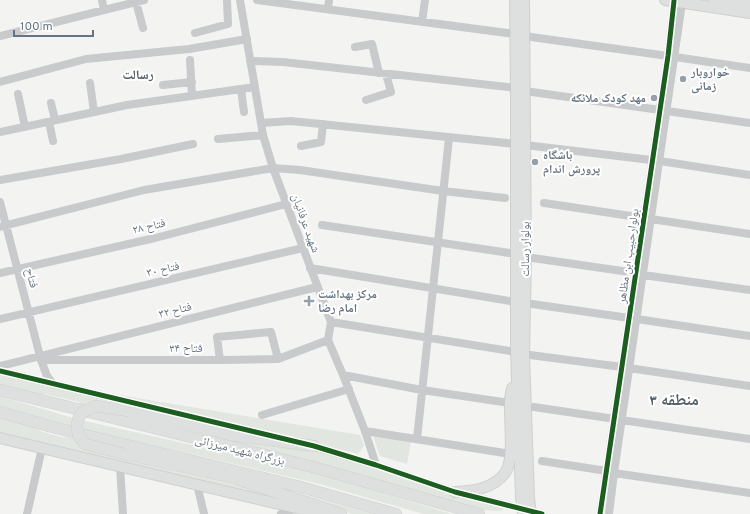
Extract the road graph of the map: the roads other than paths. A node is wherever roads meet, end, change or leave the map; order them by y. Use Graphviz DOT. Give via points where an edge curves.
graph roads {
  1 [pos="102,0"];
  2 [pos="227,0"];
  3 [pos="240,0"];
  4 [pos="257,0"];
  5 [pos="329,0"];
  6 [pos="425,0"];
  7 [pos="515,0"];
  8 [pos="524,0"];
  9 [pos="714,0"];
  10 [pos="140,1"];
  11 [pos="674,1"];
  12 [pos="285,2"];
  13 [pos="750,5"];
  14 [pos="328,9"];
  15 [pos="104,10"];
  16 [pos="750,13"];
  17 [pos="422,22"];
  18 [pos="143,28"];
  19 [pos="194,33"];
  20 [pos="520,35"];
  21 [pos="0,36"];
  22 [pos="247,39"];
  23 [pos="354,47"];
  24 [pos="671,57"];
  25 [pos="190,60"];
  26 [pos="250,61"];
  27 [pos="750,68"];
  28 [pos="383,74"];
  29 [pos="0,82"];
  30 [pos="192,82"];
  31 [pos="90,83"];
  32 [pos="163,85"];
  33 [pos="255,88"];
  34 [pos="241,89"];
  35 [pos="521,90"];
  36 [pos="18,94"];
  37 [pos="192,96"];
  38 [pos="366,100"];
  39 [pos="51,103"];
  40 [pos="663,111"];
  41 [pos="94,112"];
  42 [pos="244,112"];
  43 [pos="52,121"];
  44 [pos="261,123"];
  45 [pos="750,123"];
  46 [pos="323,124"];
  47 [pos="25,127"];
  48 [pos="0,132"];
  49 [pos="263,135"];
  50 [pos="449,138"];
  51 [pos="218,139"];
  52 [pos="52,142"];
  53 [pos="192,144"];
  54 [pos="520,144"];
  55 [pos="301,146"];
  56 [pos="656,160"];
  57 [pos="273,168"];
  58 [pos="750,176"];
  59 [pos="0,180"];
  60 [pos="443,191"];
  61 [pos="505,198"];
  62 [pos="0,202"];
  63 [pos="544,203"];
  64 [pos="286,204"];
  65 [pos="648,218"];
  66 [pos="322,225"];
  67 [pos="3,226"];
  68 [pos="750,234"];
  69 [pos="438,242"];
  70 [pos="303,248"];
  71 [pos="521,256"];
  72 [pos="17,268"];
  73 [pos="310,268"];
  74 [pos="0,272"];
  75 [pos="639,274"];
  76 [pos="317,287"];
  77 [pos="433,289"];
  78 [pos="750,290"];
  79 [pos="516,302"];
  80 [pos="532,304"];
  81 [pos="29,313"];
  82 [pos="633,319"];
  83 [pos="0,320"];
  84 [pos="331,322"];
  85 [pos="750,336"];
  86 [pos="428,338"];
  87 [pos="328,340"];
  88 [pos="516,352"];
  89 [pos="530,355"];
  90 [pos="41,358"];
  91 [pos="278,359"];
  92 [pos="220,360"];
  93 [pos="0,366"];
  94 [pos="626,367"];
  95 [pos="0,371"];
  96 [pos="344,375"];
  97 [pos="34,379"];
  98 [pos="53,384"];
  99 [pos="750,386"];
  100 [pos="349,389"];
  101 [pos="0,390"];
  102 [pos="422,390"];
  103 [pos="510,403"];
  104 [pos="534,407"];
  105 [pos="0,412"];
  106 [pos="262,415"];
  107 [pos="618,419"];
  108 [pos="365,431"];
  109 [pos="0,438"];
  110 [pos="417,439"];
  111 [pos="750,439"];
  112 [pos="314,446"];
  113 [pos="370,446"];
  114 [pos="42,448"];
  115 [pos="510,454"];
  116 [pos="357,459"];
  117 [pos="542,461"];
  118 [pos="376,464"];
  119 [pos="120,466"];
  120 [pos="610,472"];
  121 [pos="234,479"];
  122 [pos="197,484"];
  123 [pos="301,487"];
  124 [pos="455,492"];
  125 [pos="750,493"];
  126 [pos="525,498"];
  127 [pos="296,508"];
  128 [pos="27,514"];
  129 [pos="123,514"];
  130 [pos="204,514"];
  131 [pos="281,514"];
  132 [pos="332,514"];
  133 [pos="341,514"];
  134 [pos="396,514"];
  135 [pos="479,514"];
  136 [pos="523,514"];
  137 [pos="531,514"];
  138 [pos="542,514"];
  139 [pos="600,514"];
  140 [pos="609,514"];
  1 -- 15 [label="street"];
  2 -- 19 [label="street" via="228,24"];
  3 -- 22 [label="street, شهید عرفانیان"];
  4 -- 12 [label="street"];
  5 -- 14 [label="street"];
  6 -- 17 [label="street"];
  7 -- 20 [label="main road, بولوار رسالت"];
  8 -- 20 [label="main road, بولوار رسالت"];
  9 -- 13 [label="main road"];
  10 -- 15 [label="street"];
  10 -- 18 [label="street"];
  11 -- 16 [label="main road"];
  11 -- 24 [label="street, بولوارحبیب ابن مظاهر"];
  12 -- 14 [label="street"];
  14 -- 17 [label="street"];
  15 -- 21 [label="street"];
  17 -- 20 [label="street"];
  20 -- 24 [label="street"];
  20 -- 35 [label="main road, بولوار رسالت"];
  22 -- 26 [label="street, شهید عرفانیان"];
  22 -- 29 [label="street" via="189,49 86,58"];
  23 -- 28 [label="street" via="372,44"];
  24 -- 27 [label="street"];
  24 -- 40 [label="street, بولوارحبیب ابن مظاهر"];
  25 -- 30 [label="street"];
  26 -- 28 [label="street" via="283,62"];
  26 -- 33 [label="street, شهید عرفانیان"];
  28 -- 35 [label="street"];
  28 -- 38 [label="street" via="391,92"];
  30 -- 32 [label="street"];
  30 -- 37 [label="street"];
  31 -- 41 [label="street"];
  33 -- 34 [label="street"];
  33 -- 44 [label="street, شهید عرفانیان"];
  34 -- 37 [label="street"];
  34 -- 42 [label="street"];
  35 -- 40 [label="street"];
  35 -- 54 [label="main road, بولوار رسالت"];
  36 -- 47 [label="street"];
  37 -- 41 [label="street"];
  39 -- 43 [label="street"];
  40 -- 45 [label="street"];
  40 -- 56 [label="street, بولوارحبیب ابن مظاهر"];
  41 -- 43 [label="street"];
  43 -- 47 [label="street"];
  43 -- 52 [label="street"];
  44 -- 46 [label="street" via="291,120"];
  44 -- 49 [label="street, شهید عرفانیان"];
  46 -- 50 [label="street"];
  46 -- 55 [label="street" via="321,142"];
  47 -- 48 [label="street"];
  49 -- 51 [label="street"];
  49 -- 57 [label="street, شهید عرفانیان"];
  50 -- 54 [label="street"];
  50 -- 60 [label="street"];
  53 -- 59 [label="street"];
  54 -- 56 [label="street"];
  54 -- 71 [label="main road, بولوار رسالت"];
  56 -- 58 [label="street"];
  56 -- 65 [label="street, بولوارحبیب ابن مظاهر"];
  57 -- 60 [label="street"];
  57 -- 64 [label="street, شهید عرفانیان"];
  57 -- 67 [label="street" via="144,190"];
  60 -- 61 [label="street"];
  60 -- 69 [label="street"];
  62 -- 67 [label="street, فتاح"];
  63 -- 65 [label="street"];
  64 -- 70 [label="street, شهید عرفانیان"];
  64 -- 72 [label="street, فتاح ۲۸" via="155,238"];
  65 -- 68 [label="street"];
  65 -- 75 [label="street, بولوارحبیب ابن مظاهر"];
  66 -- 69 [label="street"];
  67 -- 72 [label="street, فتاح"];
  69 -- 71 [label="street"];
  69 -- 77 [label="street"];
  70 -- 73 [label="street, شهید عرفانیان"];
  70 -- 81 [label="street, فتاح ۳۰"];
  71 -- 75 [label="street"];
  71 -- 79 [label="main road, بولوار رسالت"];
  71 -- 126 [label="main road, بولوار رسالت"];
  72 -- 74 [label="street, فتاح ۲۸"];
  72 -- 81 [label="street, فتاح"];
  73 -- 76 [label="street, شهید عرفانیان"];
  73 -- 77 [label="street"];
  75 -- 78 [label="street"];
  75 -- 82 [label="street, بولوارحبیب ابن مظاهر"];
  76 -- 84 [label="street, شهید عرفانیان"];
  76 -- 90 [label="street, فتاح ۳۲"];
  77 -- 79 [label="street"];
  77 -- 86 [label="street"];
  79 -- 88 [label="main road, بولوار رسالت"];
  80 -- 82 [label="street"];
  81 -- 83 [label="street, فتاح ۳۰"];
  81 -- 90 [label="street, فتاح"];
  82 -- 85 [label="street"];
  82 -- 94 [label="street, بولوارحبیب ابن مظاهر"];
  84 -- 86 [label="street"];
  84 -- 87 [label="street"];
  86 -- 88 [label="street"];
  86 -- 102 [label="street"];
  87 -- 91 [label="street, فتاح ۳۴"];
  87 -- 96 [label="street"];
  88 -- 103 [label="main road"];
  88 -- 126 [label="main road, بولوار رسالت"];
  89 -- 94 [label="street"];
  90 -- 92 [label="street, فتاح ۳۴"];
  90 -- 93 [label="street"];
  90 -- 97 [label="street, فتاح" via="40,376"];
  90 -- 98 [label="street, فتاح" via="47,376"];
  91 -- 92 [label="street, فتاح ۳۴"];
  91 -- 92 [label="street" via="271,332 217,337"];
  94 -- 99 [label="street"];
  94 -- 107 [label="street, بولوارحبیب ابن مظاهر"];
  95 -- 97 [label="street"];
  96 -- 100 [label="street"];
  96 -- 102 [label="street"];
  97 -- 98 [label="street"];
  98 -- 112 [label="street"];
  100 -- 106 [label="street"];
  100 -- 108 [label="street"];
  101 -- 135 [label="highway, بزرگراه شهید میرزائی" via="313,467"];
  102 -- 103 [label="street"];
  102 -- 110 [label="street"];
  103 -- 115 [label="main road"];
  104 -- 107 [label="street"];
  105 -- 123 [label="highway, بزرگراه شهید میرزائی"];
  107 -- 111 [label="street"];
  107 -- 120 [label="street, بولوارحبیب ابن مظاهر"];
  108 -- 110 [label="street"];
  108 -- 113 [label="street"];
  109 -- 114 [label="main road"];
  110 -- 115 [label="street"];
  112 -- 116 [label="street"];
  112 -- 121 [label="highway, bridge" via="231,435 130,411 95,406 79,417 78,435 85,444"];
  113 -- 116 [label="street" via="363,456"];
  113 -- 118 [label="street"];
  114 -- 119 [label="main road"];
  114 -- 128 [label="street"];
  115 -- 124 [label="main road" via="509,466 499,480 478,490"];
  116 -- 118 [label="street"];
  117 -- 120 [label="street"];
  118 -- 124 [label="street"];
  119 -- 122 [label="main road"];
  119 -- 129 [label="street"];
  120 -- 125 [label="street"];
  120 -- 139 [label="street, بولوارحبیب ابن مظاهر"];
  120 -- 140 [label="street, بولوارحبیب ابن مظاهر"];
  121 -- 123 [label="highway"];
  121 -- 133 [label="highway"];
  122 -- 127 [label="main road"];
  122 -- 130 [label="street"];
  123 -- 134 [label="highway, بزرگراه شهید میرزائی"];
  124 -- 138 [label="street"];
  126 -- 136 [label="main road, bridge"];
  126 -- 137 [label="main road, bridge"];
  127 -- 131 [label="street"];
  127 -- 132 [label="main road"];
}
